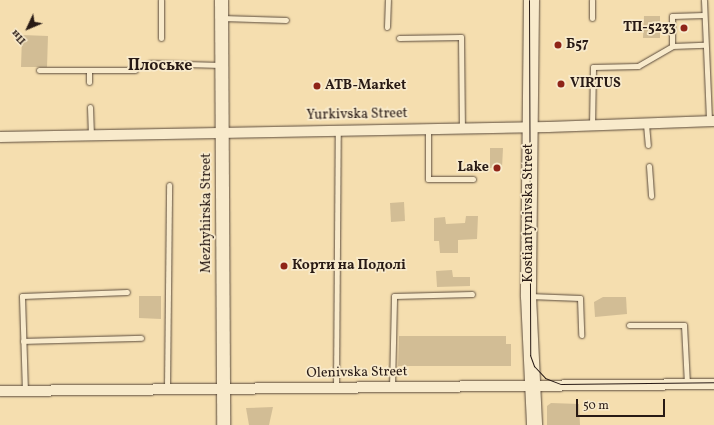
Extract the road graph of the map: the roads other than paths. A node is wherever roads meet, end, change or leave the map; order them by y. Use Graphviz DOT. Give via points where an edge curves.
graph roads {
  1 [pos="161,0"];
  2 [pos="221,0"];
  3 [pos="388,0"];
  4 [pos="531,0"];
  5 [pos="592,0"];
  6 [pos="704,0"];
  7 [pos="704,15"];
  8 [pos="221,18"];
  9 [pos="592,18"];
  10 [pos="286,20"];
  11 [pos="387,27"];
  12 [pos="161,38"];
  13 [pos="399,38"];
  14 [pos="705,45"];
  15 [pos="672,46"];
  16 [pos="150,63"];
  17 [pos="221,64"];
  18 [pos="39,70"];
  19 [pos="89,70"];
  20 [pos="135,70"];
  21 [pos="89,82"];
  22 [pos="90,107"];
  23 [pos="711,121"];
  24 [pos="646,124"];
  25 [pos="592,126"];
  26 [pos="529,127"];
  27 [pos="428,128"];
  28 [pos="462,128"];
  29 [pos="338,130"];
  30 [pos="222,132"];
  31 [pos="91,135"];
  32 [pos="0,137"];
  33 [pos="648,146"];
  34 [pos="649,166"];
  35 [pos="473,179"];
  36 [pos="169,185"];
  37 [pos="651,196"];
  38 [pos="127,292"];
  39 [pos="472,294"];
  40 [pos="528,296"];
  41 [pos="629,325"];
  42 [pos="581,335"];
  43 [pos="141,338"];
  44 [pos="23,341"];
  45 [pos="714,384"];
  46 [pos="533,385"];
  47 [pos="687,385"];
  48 [pos="336,387"];
  49 [pos="392,387"];
  50 [pos="167,388"];
  51 [pos="223,389"];
  52 [pos="0,391"];
  53 [pos="25,392"];
  54 [pos="223,425"];
  55 [pos="534,425"];
  1 -- 12 [label="lane"];
  2 -- 8 [label="street, Mezhyhirska Street"];
  3 -- 11 [label="lane"];
  4 -- 26 [label="main road, Kostiantynivska Street"];
  5 -- 9 [label="lane"];
  6 -- 7 [label="lane"];
  7 -- 14 [label="lane"];
  7 -- 15 [label="lane" via="672,16"];
  8 -- 10 [label="lane"];
  8 -- 17 [label="street, Mezhyhirska Street"];
  13 -- 28 [label="lane" via="461,37"];
  14 -- 15 [label="lane"];
  14 -- 23 [label="lane"];
  15 -- 25 [label="lane" via="638,66 593,67"];
  16 -- 17 [label="lane"];
  17 -- 30 [label="street, Mezhyhirska Street"];
  18 -- 19 [label="lane"];
  19 -- 20 [label="lane"];
  19 -- 21 [label="lane"];
  22 -- 31 [label="lane"];
  23 -- 24 [label="street, Yurkivska Street"];
  24 -- 25 [label="street, Yurkivska Street"];
  24 -- 33 [label="lane"];
  25 -- 26 [label="street, Yurkivska Street"];
  26 -- 28 [label="street, Yurkivska Street"];
  26 -- 40 [label="main road, Kostiantynivska Street"];
  27 -- 28 [label="street, Yurkivska Street"];
  27 -- 29 [label="street, Yurkivska Street"];
  27 -- 35 [label="lane" via="428,179"];
  29 -- 30 [label="street, Yurkivska Street"];
  29 -- 48 [label="lane"];
  30 -- 31 [label="street, Yurkivska Street"];
  30 -- 51 [label="street, Mezhyhirska Street"];
  31 -- 32 [label="street, Yurkivska Street"];
  34 -- 37 [label="lane"];
  36 -- 50 [label="lane"];
  38 -- 44 [label="lane" via="22,296"];
  39 -- 49 [label="lane" via="394,296"];
  40 -- 42 [label="lane" via="580,298"];
  40 -- 46 [label="main road, Kostiantynivska Street"];
  41 -- 47 [label="lane" via="684,325"];
  43 -- 44 [label="lane"];
  44 -- 53 [label="lane"];
  45 -- 47 [label="street, Olenivska Street" via="702,389"];
  46 -- 47 [label="street, Olenivska Street"];
  46 -- 49 [label="street, Olenivska Street"];
  46 -- 55 [label="main road, Kostiantynivska Street"];
  48 -- 49 [label="street, Olenivska Street"];
  48 -- 51 [label="street, Olenivska Street"];
  50 -- 51 [label="street, Olenivska Street"];
  50 -- 53 [label="street, Olenivska Street"];
  51 -- 54 [label="street, Mezhyhirska Street"];
  52 -- 53 [label="street, Olenivska Street"];
}
